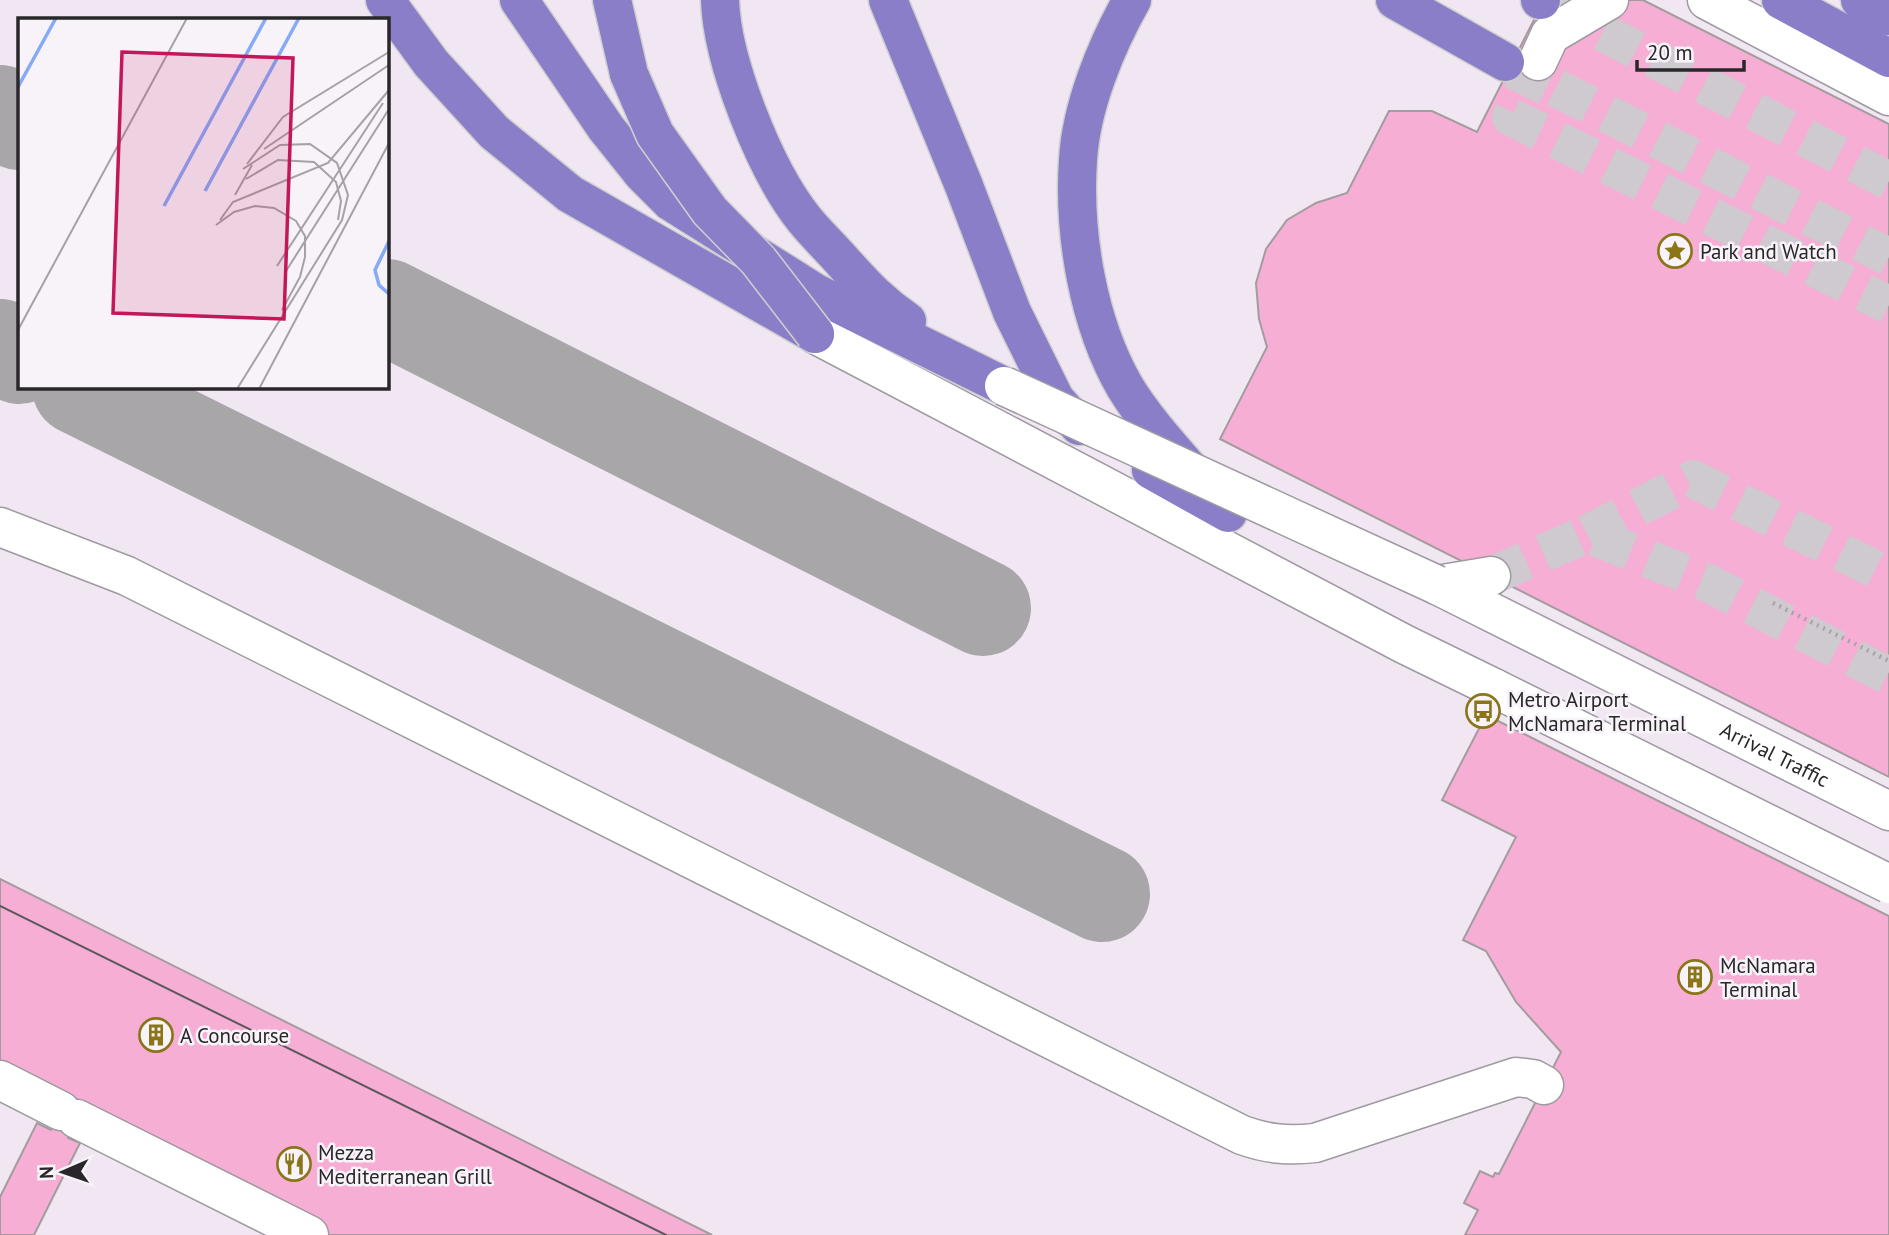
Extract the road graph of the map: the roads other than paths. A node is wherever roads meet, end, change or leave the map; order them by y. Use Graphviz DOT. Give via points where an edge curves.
graph roads {
  1 [pos="385,0"];
  2 [pos="519,0"];
  3 [pos="612,0"];
  4 [pos="720,0"];
  5 [pos="888,0"];
  6 [pos="1132,0"];
  7 [pos="1395,0"];
  8 [pos="1609,0"];
  9 [pos="1707,0"];
  10 [pos="1781,0"];
  11 [pos="1860,0"];
  12 [pos="1889,16"];
  13 [pos="1889,58"];
  14 [pos="1522,61"];
  15 [pos="1889,96"];
  16 [pos="815,334"];
  17 [pos="1004,386"];
  18 [pos="0,527"];
  19 [pos="1491,576"];
  20 [pos="1437,585"];
  21 [pos="1889,811"];
  22 [pos="1889,884"];
  23 [pos="0,1080"];
  24 [pos="1544,1085"];
  25 [pos="309,1235"];
  1 -- 16 [label="highway" via="431,63 495,132 570,194"];
  2 -- 17 [label="highway, bridge" via="606,128 671,202 816,293"];
  3 -- 16 [label="highway, bridge" via="629,74 655,134 710,211 758,260"];
  4 -- 17 [label="highway" via="720,22 738,87 766,155 803,217 881,304"];
  5 -- 6 [label="highway" via="1012,312 1055,399 1085,434 1228,513 1126,388 1103,340 1087,280 1079,237 1078,159 1088,104 1113,33"];
  7 -- 14 [label="highway"];
  8 -- 14 [label="street" via="1550,35"];
  9 -- 15 [label="street"];
  10 -- 13 [label="highway"];
  11 -- 12 [label="highway"];
  16 -- 22 [label="street, bridge" via="1404,644"];
  17 -- 20 [label="street, Arrival Traffic, bridge"];
  18 -- 24 [label="street" via="127,576 1260,1142 1284,1146 1315,1143 1516,1077"];
  19 -- 20 [label="street"];
  20 -- 21 [label="street, Arrival Traffic"];
  23 -- 25 [label="street"];
}
